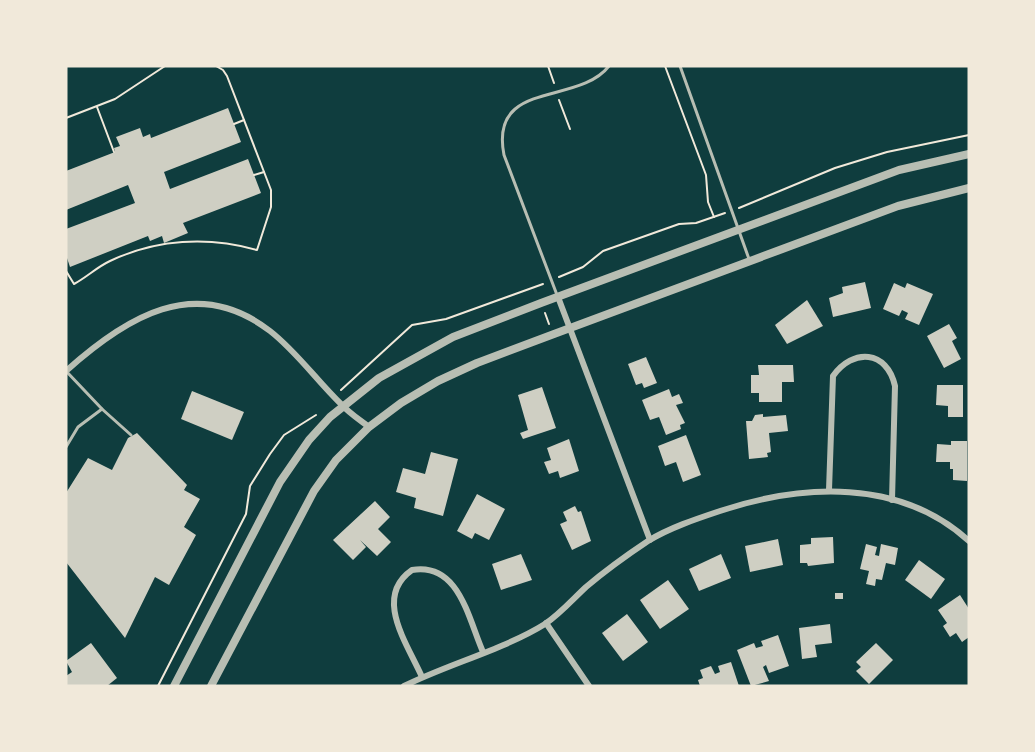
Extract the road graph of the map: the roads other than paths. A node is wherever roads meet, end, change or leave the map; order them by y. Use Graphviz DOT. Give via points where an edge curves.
graph roads {
  1 [pos="609,66"];
  2 [pos="680,66"];
  3 [pos="969,154"];
  4 [pos="969,188"];
  5 [pos="739,229"];
  6 [pos="749,261"];
  7 [pos="558,297"];
  8 [pos="570,327"];
  9 [pos="66,371"];
  10 [pos="342,406"];
  11 [pos="102,409"];
  12 [pos="369,427"];
  13 [pos="131,435"];
  14 [pos="66,447"];
  15 [pos="829,490"];
  16 [pos="892,500"];
  17 [pos="650,540"];
  18 [pos="969,541"];
  19 [pos="546,623"];
  20 [pos="483,652"];
  21 [pos="422,677"];
  22 [pos="174,686"];
  23 [pos="211,686"];
  24 [pos="404,686"];
  25 [pos="589,686"];
  1 -- 7 [label="lane" via="598,77 525,102 503,123 500,137 504,155"];
  2 -- 5 [label="lane"];
  3 -- 5 [label="street" via="899,170"];
  4 -- 6 [label="street" via="898,206"];
  5 -- 6 [label="lane"];
  5 -- 7 [label="street"];
  6 -- 8 [label="street"];
  7 -- 8 [label="street"];
  7 -- 10 [label="street" via="429,348"];
  8 -- 12 [label="street" via="438,381"];
  8 -- 17 [label="street"];
  9 -- 10 [label="street" via="121,327 147,313 189,305 211,306 232,311 270,331"];
  9 -- 11 [label="lane"];
  10 -- 12 [label="street"];
  10 -- 22 [label="street" via="309,440 280,482"];
  11 -- 13 [label="lane"];
  11 -- 14 [label="lane" via="78,427"];
  12 -- 23 [label="street" via="336,460 314,491"];
  15 -- 16 [label="street"];
  15 -- 16 [label="street" via="833,376 849,359 874,358 885,365 895,386"];
  15 -- 17 [label="street" via="753,500"];
  16 -- 18 [label="street" via="922,510"];
  17 -- 19 [label="street" via="602,574"];
  19 -- 20 [label="street"];
  19 -- 25 [label="street"];
  20 -- 21 [label="street"];
  20 -- 21 [label="street" via="452,582 435,570 412,570 395,586 393,611"];
  21 -- 24 [label="street"];
}
